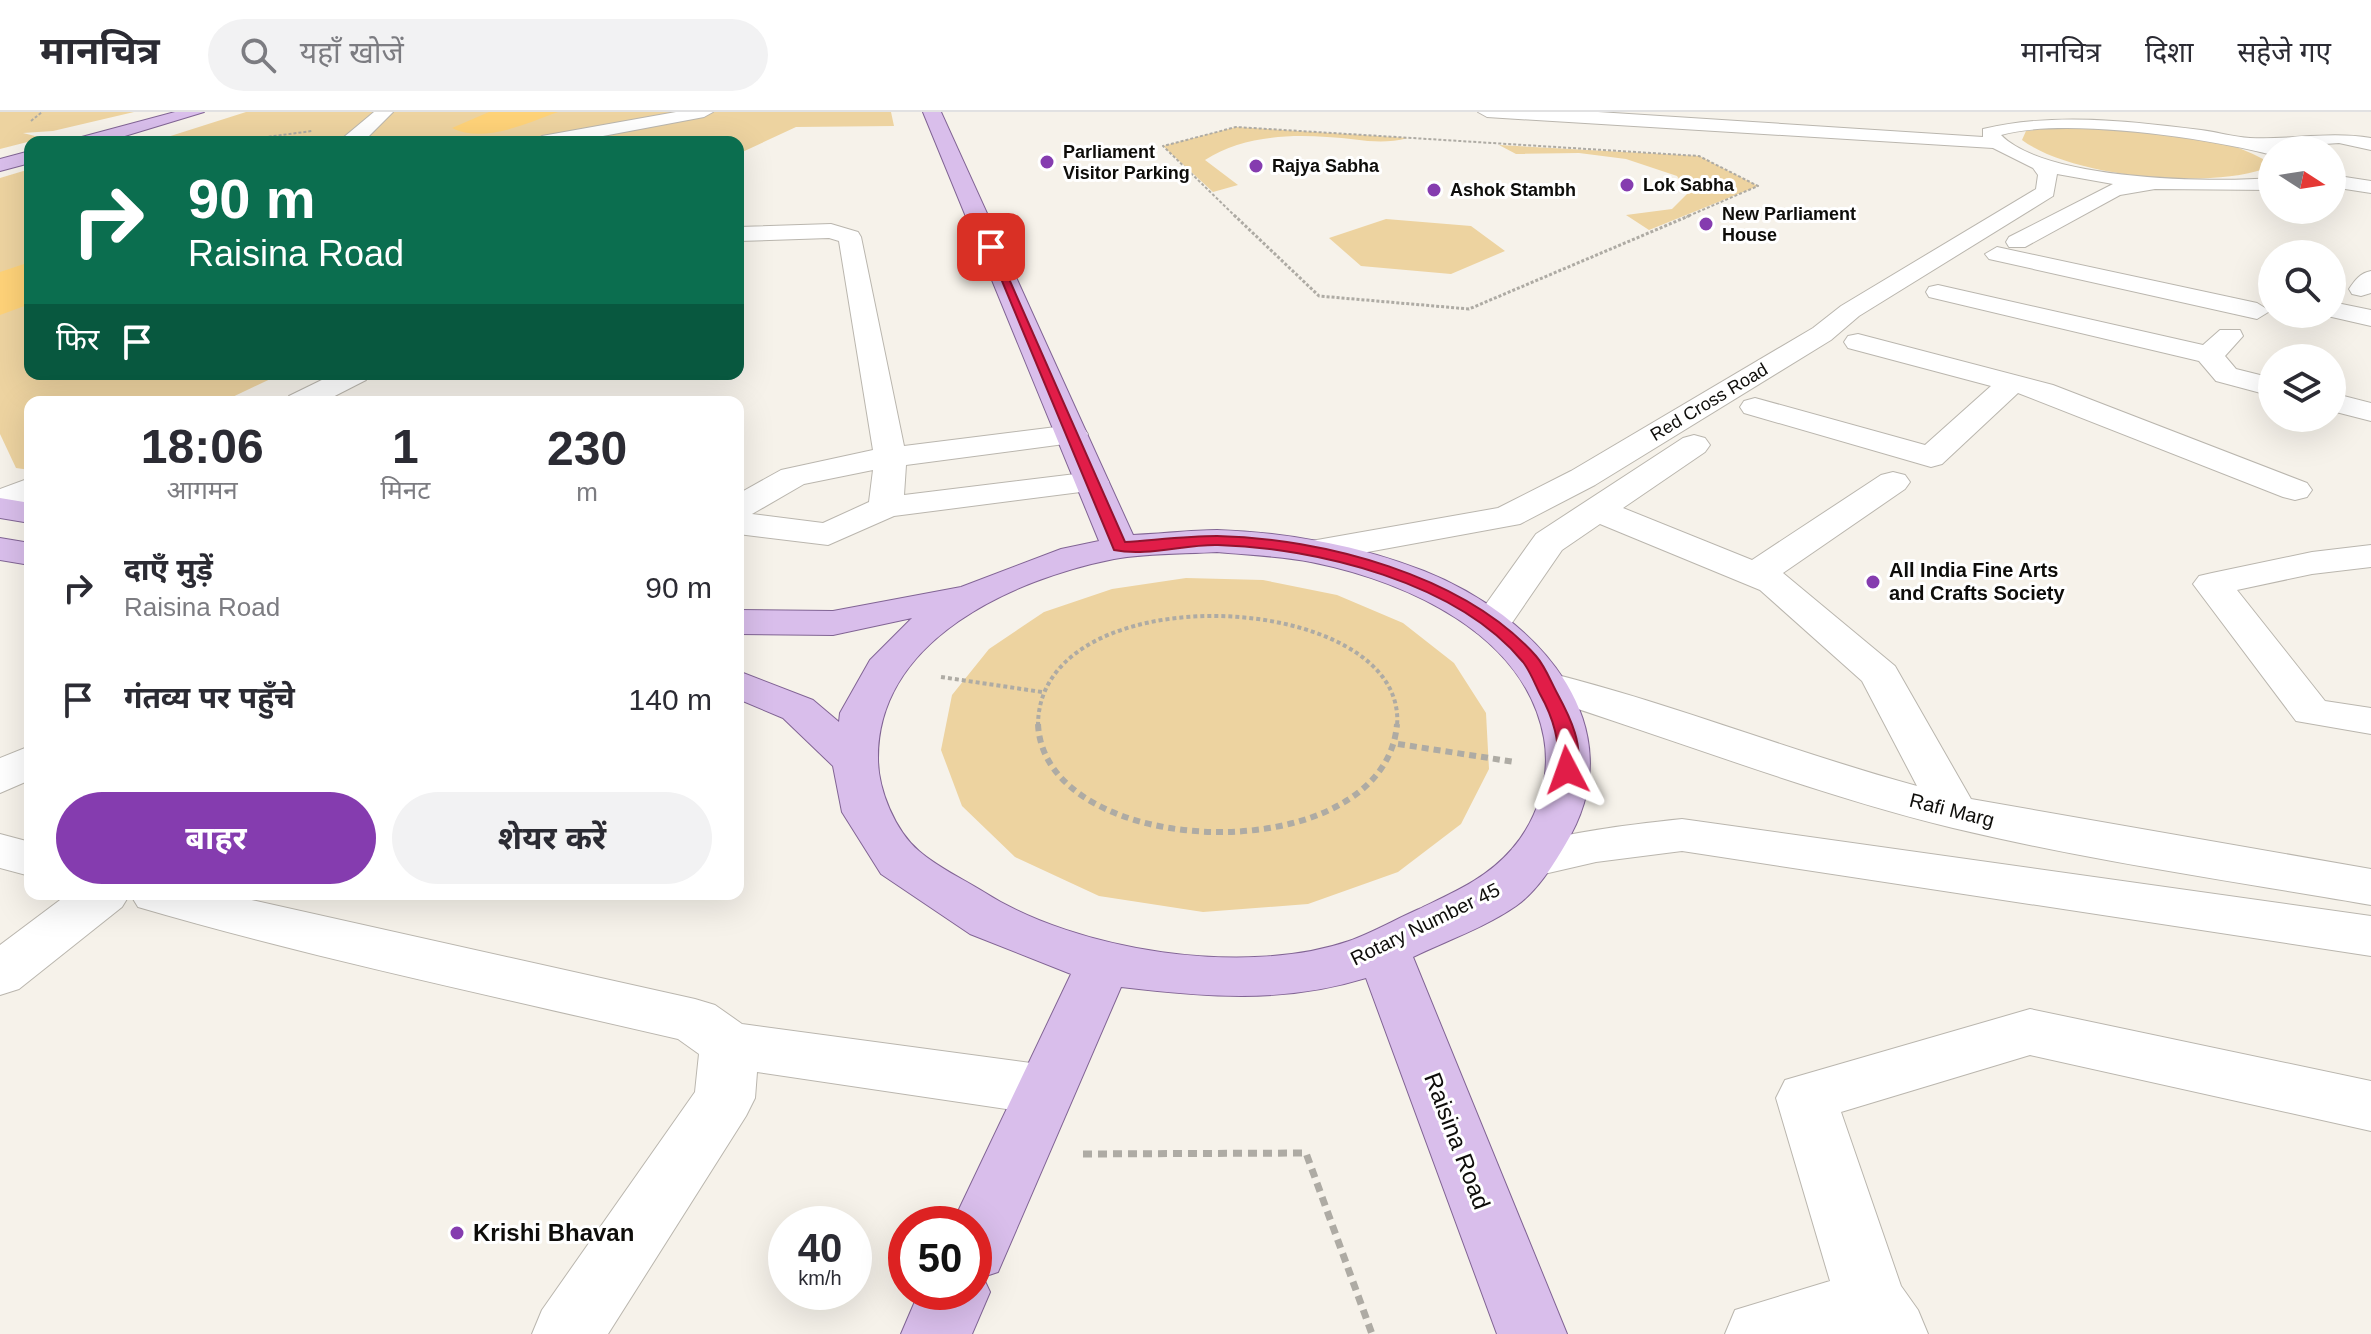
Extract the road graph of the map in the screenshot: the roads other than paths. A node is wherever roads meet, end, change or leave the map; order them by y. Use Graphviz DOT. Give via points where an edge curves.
graph roads {
  1 [pos="195,112"];
  2 [pos="384,112"];
  3 [pos="704,112"];
  4 [pos="932,112"];
  5 [pos="1487,112"];
  6 [pos="1589,112"];
  7 [pos="2007,112"];
  8 [pos="2183,112"];
  9 [pos="1570,117"];
  10 [pos="2227,118"];
  11 [pos="2030,119"];
  12 [pos="2162,124"];
  13 [pos="2205,131"];
  14 [pos="106,136"];
  15 [pos="359,136"];
  16 [pos="574,136"];
  17 [pos="1995,143"];
  18 [pos="2256,143"];
  19 [pos="2371,144"];
  20 [pos="24,159"];
  21 [pos="2040,163"];
  22 [pos="0,165"];
  23 [pos="2153,183"];
  24 [pos="2346,183"];
  25 [pos="2258,185"];
  26 [pos="2371,187"];
  27 [pos="2346,191"];
  28 [pos="2371,195"];
  29 [pos="744,234"];
  30 [pos="1997,254"];
  31 [pos="2258,305"];
  32 [pos="1914,307"];
  33 [pos="2258,311"];
  34 [pos="2346,313"];
  35 [pos="2371,318"];
  36 [pos="1858,342"];
  37 [pos="2209,355"];
  38 [pos="344,380"];
  39 [pos="2012,383"];
  40 [pos="2258,383"];
  41 [pos="312,396"];
  42 [pos="2346,406"];
  43 [pos="2371,412"];
  44 [pos="1735,419"];
  45 [pos="1072,434"];
  46 [pos="890,457"];
  47 [pos="1092,482"];
  48 [pos="1893,482"];
  49 [pos="2295,490"];
  50 [pos="24,491"];
  51 [pos="0,505"];
  52 [pos="744,505"];
  53 [pos="886,507"];
  54 [pos="1597,510"];
  55 [pos="24,511"];
  56 [pos="744,524"];
  57 [pos="1120,547"];
  58 [pos="0,549"];
  59 [pos="1313,551"];
  60 [pos="24,553"];
  61 [pos="2371,556"];
  62 [pos="1755,575"];
  63 [pos="989,588"];
  64 [pos="744,622"];
  65 [pos="1491,625"];
  66 [pos="1546,685"];
  67 [pos="744,686"];
  68 [pos="2371,721"];
  69 [pos="855,761"];
  70 [pos="24,764"];
  71 [pos="0,778"];
  72 [pos="1954,812"];
  73 [pos="0,851"];
  74 [pos="24,857"];
  75 [pos="1531,860"];
  76 [pos="2371,887"];
  77 [pos="96,900"];
  78 [pos="208,900"];
  79 [pos="268,907"];
  80 [pos="2371,936"];
  81 [pos="1382,948"];
  82 [pos="1103,965"];
  83 [pos="0,974"];
  84 [pos="729,1045"];
  85 [pos="1046,1090"];
  86 [pos="2371,1106"];
  87 [pos="992,1210"];
  88 [pos="947,1310"];
  89 [pos="1882,1319"];
  90 [pos="567,1334"];
  91 [pos="936,1334"];
  92 [pos="1532,1334"];
  93 [pos="1760,1334"];
  1 -- 14 [label="main road"];
  2 -- 15 [label="street"];
  3 -- 16 [label="street"];
  4 -- 45 [label="main road"];
  5 -- 9 [label="street"];
  6 -- 9 [label="street"];
  7 -- 11 [label="street"];
  8 -- 12 [label="street"];
  9 -- 17 [label="street"];
  10 -- 13 [label="street"];
  11 -- 12 [label="street"];
  11 -- 17 [label="street" via="1992,129"];
  12 -- 13 [label="street"];
  13 -- 18 [label="street"];
  17 -- 21 [label="street"];
  18 -- 19 [label="street" via="2339,138"];
  20 -- 22 [label="main road"];
  21 -- 23 [label="street"];
  21 -- 59 [label="street, Red Cross Road" via="2048,175 2046,192 1583,478 1508,517"];
  23 -- 25 [label="street"];
  23 -- 30 [label="street, Red Cross Road" via="2114,190"];
  24 -- 26 [label="street"];
  27 -- 28 [label="street"];
  29 -- 46 [label="street" via="831,231 850,237"];
  30 -- 31 [label="street"];
  30 -- 32 [label="street, Red Cross Road"];
  32 -- 36 [label="street, Red Cross Road"];
  32 -- 37 [label="street"];
  33 -- 37 [label="street"];
  34 -- 35 [label="street"];
  36 -- 39 [label="street"];
  36 -- 44 [label="street, Red Cross Road"];
  37 -- 40 [label="street" via="2226,375"];
  38 -- 41 [label="street"];
  39 -- 44 [label="street" via="1931,457"];
  39 -- 49 [label="street"];
  42 -- 43 [label="street"];
  44 -- 54 [label="street, Red Cross Road"];
  45 -- 46 [label="street"];
  45 -- 47 [label="main road"];
  46 -- 52 [label="street" via="793,477"];
  46 -- 53 [label="street"];
  47 -- 53 [label="street"];
  47 -- 57 [label="main road"];
  48 -- 62 [label="street"];
  50 -- 51 [label="street"];
  51 -- 55 [label="main road"];
  53 -- 56 [label="street" via="828,534"];
  54 -- 62 [label="street"];
  54 -- 65 [label="street, Red Cross Road" via="1549,542"];
  57 -- 59 [label="main road, Rotary Number 45" via="1217,541"];
  57 -- 63 [label="main road, Rotary Number 45" via="1030,570"];
  58 -- 60 [label="main road"];
  59 -- 65 [label="main road, Rotary Number 45" via="1410,579"];
  61 -- 68 [label="street" via="2212,584 2311,712"];
  62 -- 72 [label="street" via="1773,582 1880,675"];
  63 -- 64 [label="main road" via="833,623"];
  63 -- 69 [label="main road, Rotary Number 45" via="921,630 885,669 862,713"];
  65 -- 66 [label="main road, Rotary Number 45" via="1530,660"];
  66 -- 72 [label="street, Rafi Marg" via="1798,768"];
  66 -- 75 [label="main road, Rotary Number 45" via="1562,717 1569,752 1567,788 1554,824"];
  67 -- 69 [label="main road" via="798,709"];
  69 -- 82 [label="main road, Rotary Number 45" via="866,812 899,862 989,921"];
  70 -- 71 [label="street"];
  72 -- 76 [label="street, Rafi Marg"];
  73 -- 74 [label="street"];
  75 -- 80 [label="street" via="1596,845 1682,835"];
  75 -- 81 [label="main road, Rotary Number 45" via="1498,893"];
  77 -- 83 [label="street"];
  78 -- 79 [label="street"];
  79 -- 84 [label="street" via="695,1021"];
  81 -- 82 [label="main road, Rotary Number 45" via="1359,960 1293,973 1223,978"];
  81 -- 92 [label="main road, Raisina Road"];
  82 -- 85 [label="main road"];
  84 -- 85 [label="street"];
  84 -- 90 [label="street" via="725,1098"];
  85 -- 87 [label="main road"];
  86 -- 89 [label="street" via="2030,1032 1806,1098"];
  88 -- 91 [label="main road"];
  89 -- 93 [label="street"];
}
